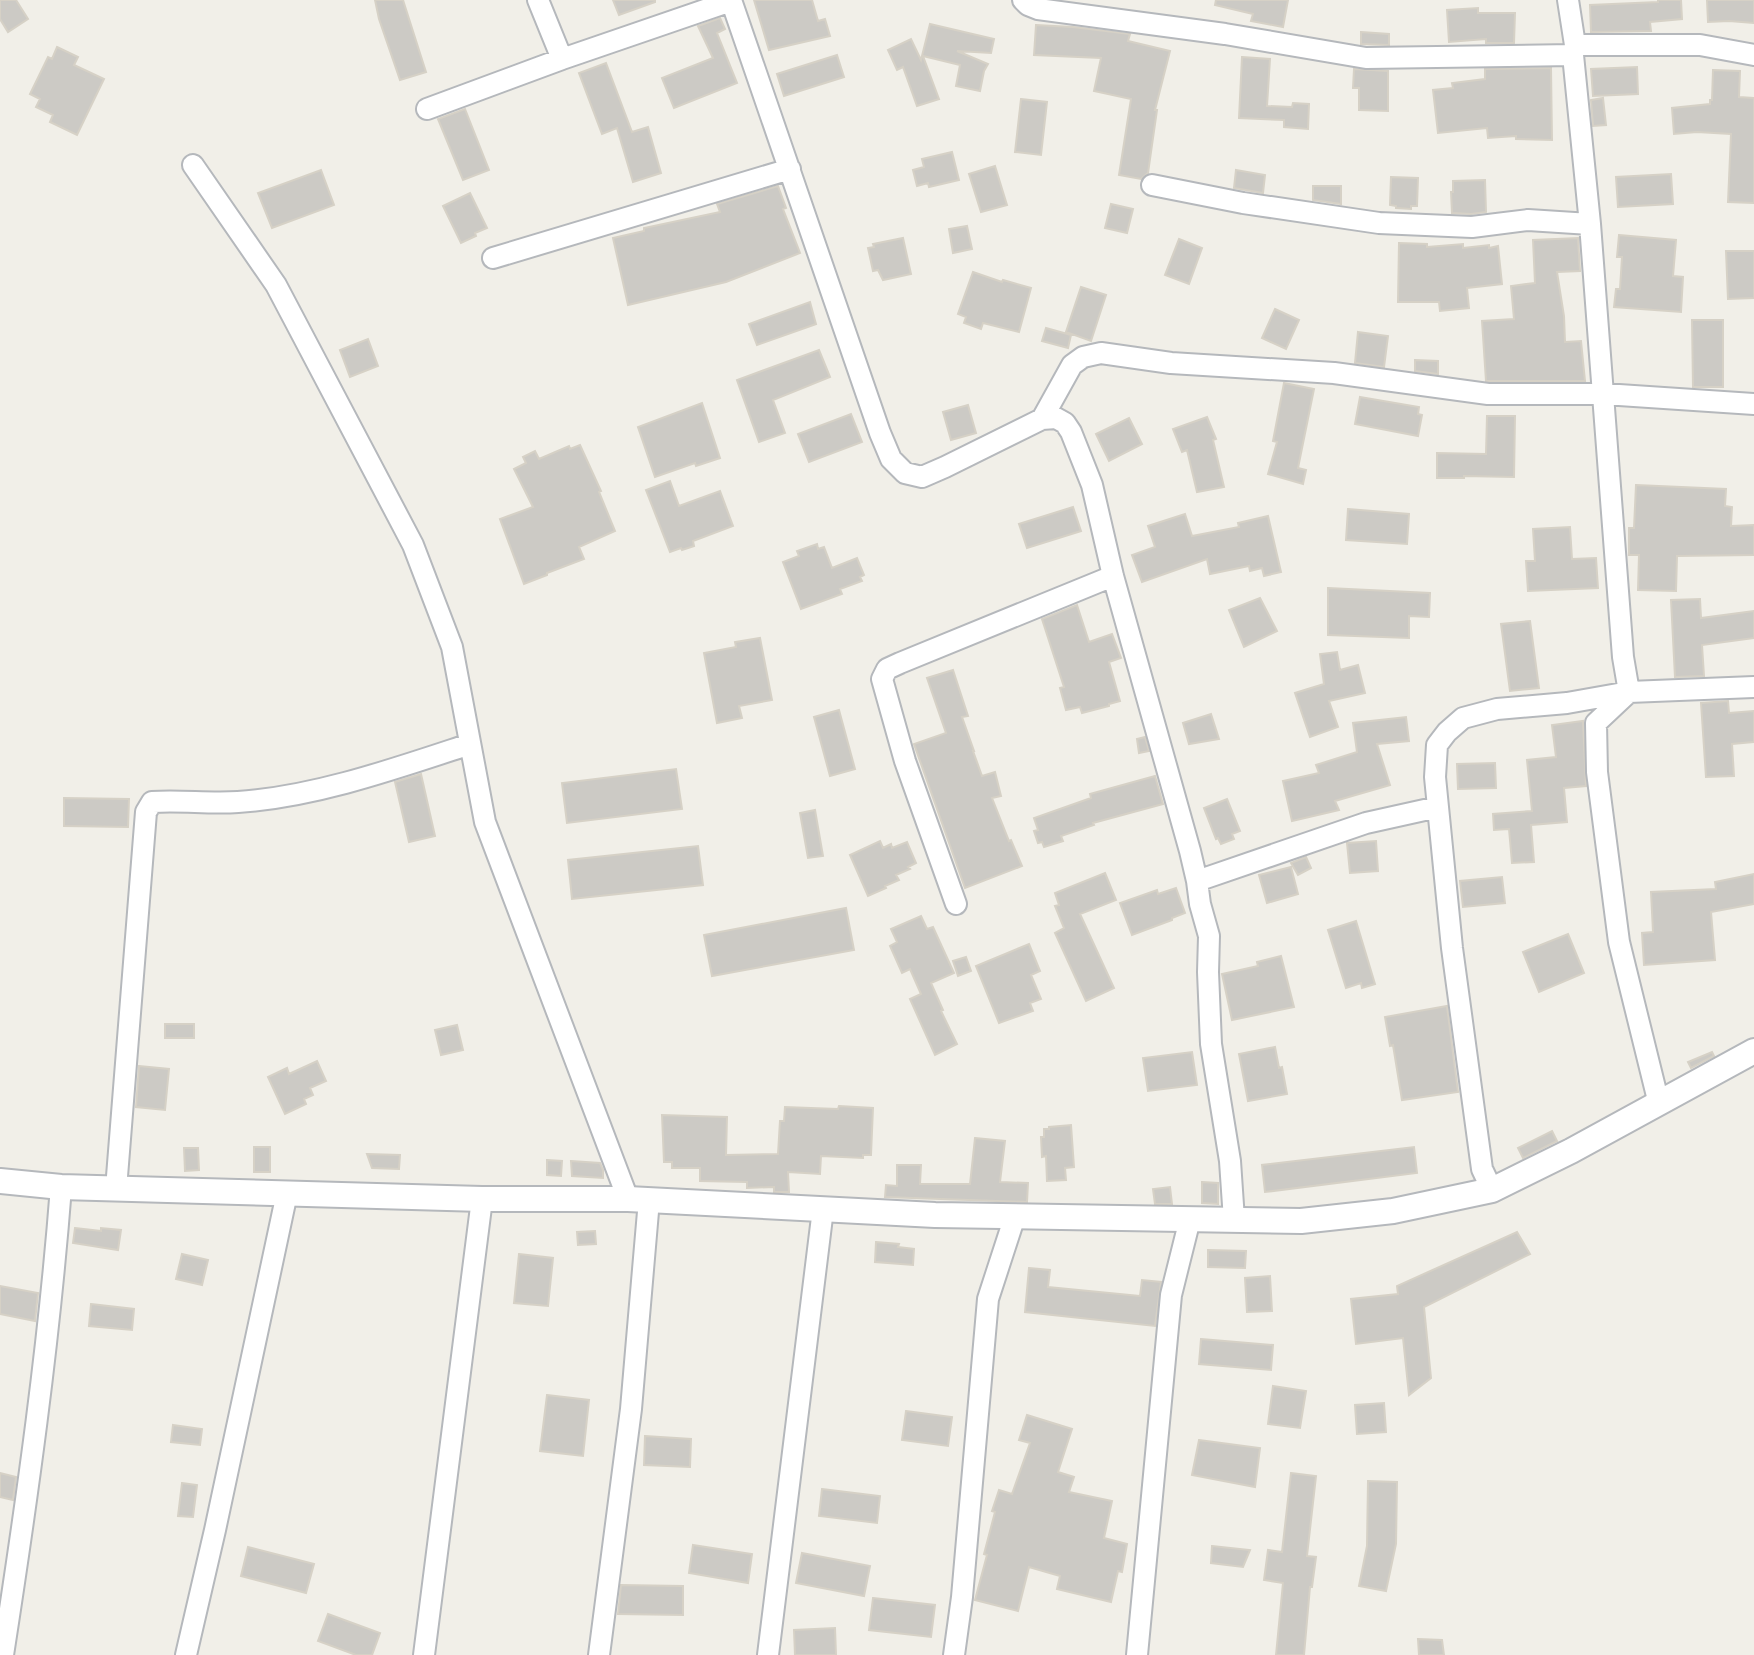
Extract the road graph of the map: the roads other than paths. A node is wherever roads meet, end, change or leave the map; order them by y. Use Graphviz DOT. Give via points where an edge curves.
graph roads {
  1 [pos="538,0"];
  2 [pos="731,0"];
  3 [pos="1023,0"];
  4 [pos="1568,0"];
  5 [pos="1574,50"];
  6 [pos="1754,55"];
  7 [pos="562,59"];
  8 [pos="427,109"];
  9 [pos="193,165"];
  10 [pos="790,169"];
  11 [pos="1152,185"];
  12 [pos="1590,224"];
  13 [pos="493,258"];
  14 [pos="1604,394"];
  15 [pos="1754,404"];
  16 [pos="1042,419"];
  17 [pos="1113,576"];
  18 [pos="1754,687"];
  19 [pos="1629,692"];
  20 [pos="470,744"];
  21 [pos="1438,807"];
  22 [pos="1197,881"];
  23 [pos="956,904"];
  24 [pos="1754,1051"];
  25 [pos="1659,1104"];
  26 [pos="0,1181"];
  27 [pos="61,1187"];
  28 [pos="116,1189"];
  29 [pos="1492,1190"];
  30 [pos="287,1193"];
  31 [pos="482,1199"];
  32 [pos="638,1199"];
  33 [pos="823,1209"];
  34 [pos="1015,1216"];
  35 [pos="1190,1219"];
  36 [pos="1234,1220"];
  37 [pos="3,1655"];
  38 [pos="186,1655"];
  39 [pos="424,1655"];
  40 [pos="599,1655"];
  41 [pos="768,1655"];
  42 [pos="954,1655"];
  43 [pos="1137,1655"];
  1 -- 7 [label="street"];
  2 -- 7 [label="street"];
  2 -- 10 [label="street"];
  3 -- 5 [label="street" via="1038,9 1366,58"];
  4 -- 5 [label="street"];
  5 -- 6 [label="street" via="1700,45"];
  5 -- 12 [label="street"];
  7 -- 8 [label="street"];
  9 -- 20 [label="street" via="276,285 413,545 452,647"];
  10 -- 13 [label="street"];
  10 -- 16 [label="street" via="880,433 891,459 905,473 922,477"];
  11 -- 12 [label="street" via="1379,223"];
  12 -- 14 [label="street"];
  14 -- 15 [label="street"];
  14 -- 16 [label="street" via="1488,394 1334,373 1101,353 1072,365"];
  14 -- 19 [label="street"];
  16 -- 17 [label="street" via="1056,418 1071,432 1092,485"];
  17 -- 22 [label="street"];
  17 -- 23 [label="street" via="900,663 887,669 882,679"];
  18 -- 19 [label="street"];
  19 -- 21 [label="street" via="1463,718 1437,745"];
  19 -- 25 [label="street" via="1596,723 1597,772 1619,942"];
  20 -- 28 [label="street" via="283,796 152,802 148,807"];
  20 -- 32 [label="street" via="485,822"];
  21 -- 22 [label="street" via="1366,823"];
  21 -- 29 [label="street" via="1482,1169"];
  22 -- 36 [label="street" via="1209,936 1211,1044"];
  24 -- 25 [label="street"];
  25 -- 29 [label="street"];
  26 -- 27 [label="street"];
  27 -- 28 [label="street"];
  27 -- 37 [label="street" via="53,1293"];
  28 -- 30 [label="street"];
  29 -- 36 [label="street" via="1393,1211 1301,1221"];
  30 -- 31 [label="street"];
  30 -- 38 [label="street"];
  31 -- 32 [label="street"];
  31 -- 39 [label="street"];
  32 -- 33 [label="street"];
  32 -- 40 [label="street" via="631,1409"];
  33 -- 34 [label="street"];
  33 -- 41 [label="street"];
  34 -- 35 [label="street"];
  34 -- 42 [label="street" via="988,1299"];
  35 -- 36 [label="street"];
  35 -- 43 [label="street" via="1171,1295"];
}
